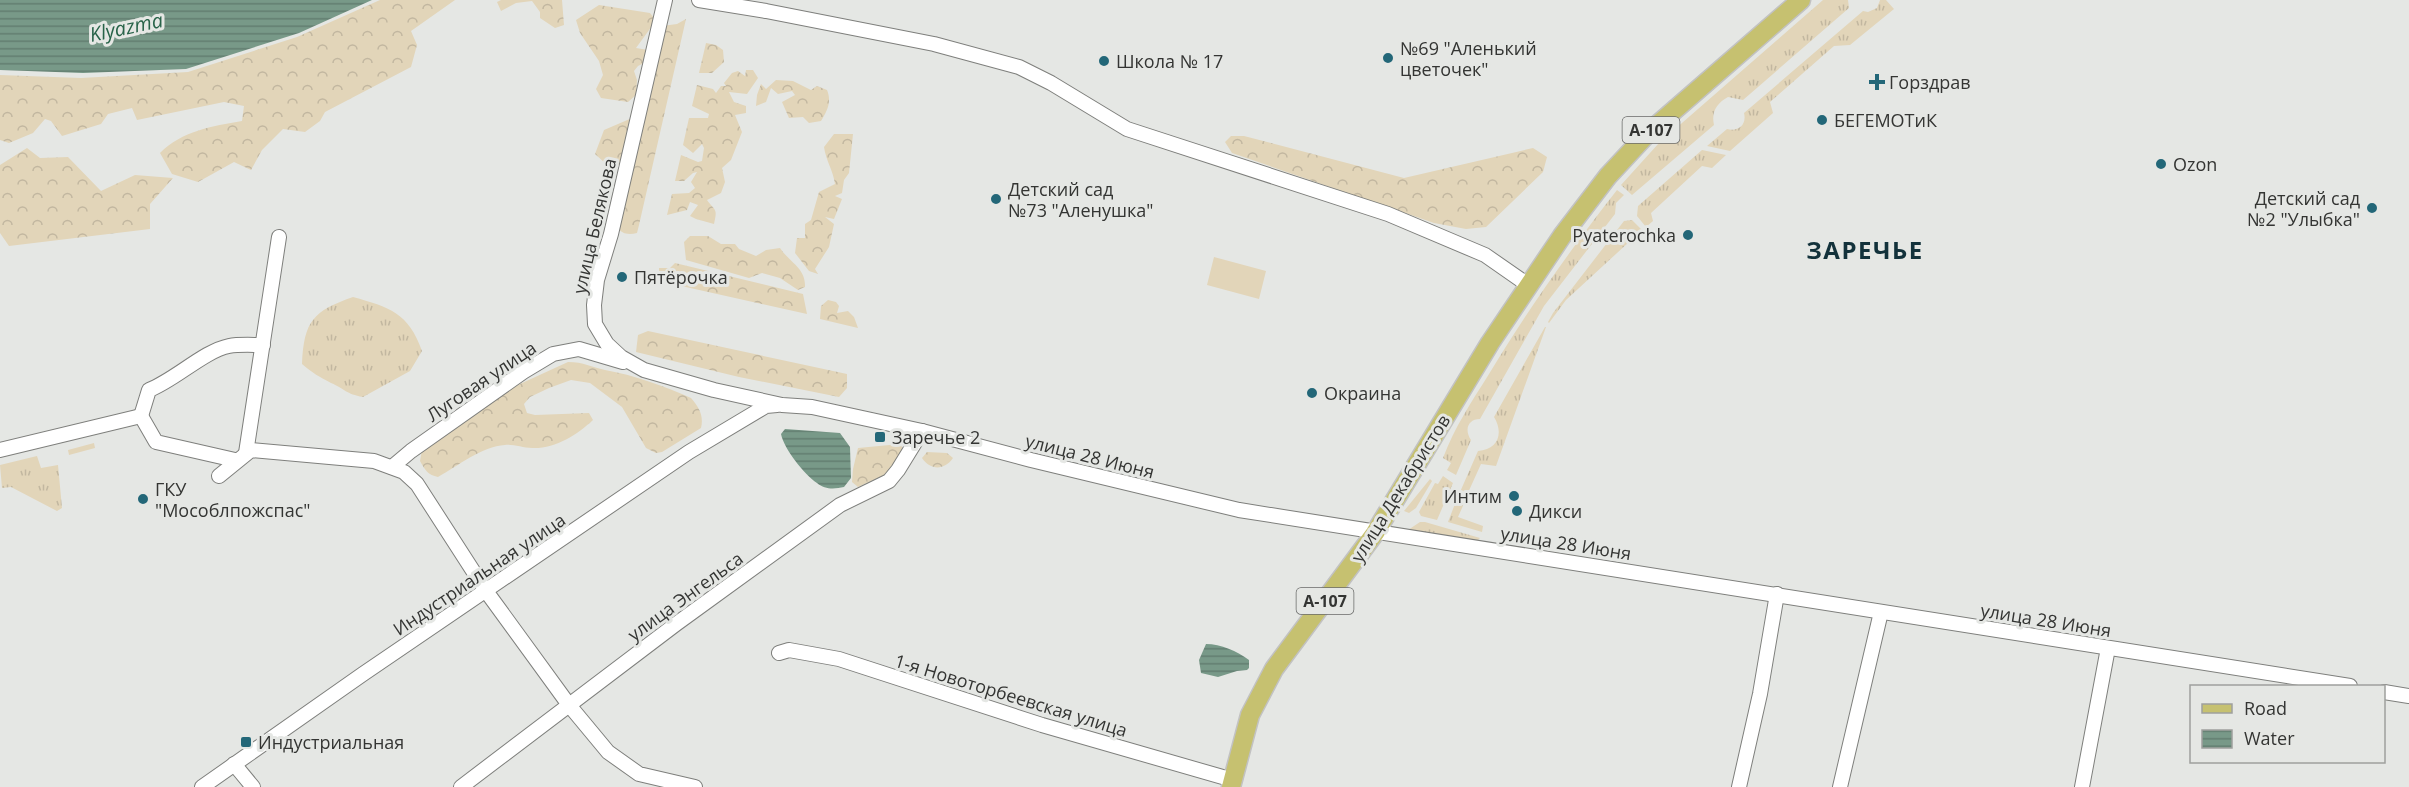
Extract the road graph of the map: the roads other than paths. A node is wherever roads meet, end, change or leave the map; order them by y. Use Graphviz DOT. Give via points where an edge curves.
graph roads {
  1 [pos="665,0"];
  2 [pos="699,0"];
  3 [pos="1801,0"];
  4 [pos="279,237"];
  5 [pos="1528,285"];
  6 [pos="263,345"];
  7 [pos="634,365"];
  8 [pos="782,405"];
  9 [pos="141,416"];
  10 [pos="922,431"];
  11 [pos="0,450"];
  12 [pos="241,457"];
  13 [pos="392,467"];
  14 [pos="219,476"];
  15 [pos="1375,533"];
  16 [pos="486,591"];
  17 [pos="1777,594"];
  18 [pos="1881,612"];
  19 [pos="2108,648"];
  20 [pos="779,654"];
  21 [pos="2338,685"];
  22 [pos="2385,692"];
  23 [pos="2409,696"];
  24 [pos="569,705"];
  25 [pos="234,764"];
  26 [pos="1232,784"];
  27 [pos="202,787"];
  28 [pos="253,787"];
  29 [pos="461,787"];
  30 [pos="695,787"];
  31 [pos="1739,787"];
  32 [pos="1840,787"];
  33 [pos="2082,787"];
  1 -- 7 [label="street, улица Белякова" via="594,304 600,335 614,352"];
  2 -- 5 [label="street" via="934,44 1019,68 1051,83 1114,123 1397,218 1485,255"];
  3 -- 5 [label="main road, улица Декабристов / А-107" via="1648,133 1608,176"];
  4 -- 6 [label="street"];
  5 -- 15 [label="main road, улица Декабристов / А-107"];
  6 -- 9 [label="street" via="228,346 210,354 166,384 149,390"];
  6 -- 12 [label="street"];
  7 -- 8 [label="street, улица Белякова" via="714,390"];
  7 -- 13 [label="street, Луговая улица" via="579,349 553,354"];
  8 -- 10 [label="street, улица 28 Июня" via="812,407"];
  8 -- 16 [label="street, Индустриальная улица" via="766,406 689,452"];
  9 -- 11 [label="street"];
  9 -- 12 [label="street" via="156,442"];
  10 -- 15 [label="street, улица 28 Июня" via="1239,510"];
  10 -- 24 [label="street, улица Энгельса" via="888,481 840,505"];
  12 -- 13 [label="street" via="251,450 374,461"];
  12 -- 14 [label="street"];
  13 -- 16 [label="street" via="417,484"];
  15 -- 17 [label="street, улица 28 Июня"];
  15 -- 26 [label="main road, улица Декабристов / А-107" via="1259,695 1244,734"];
  16 -- 24 [label="street"];
  16 -- 25 [label="street, Индустриальная улица"];
  17 -- 18 [label="street, улица 28 Июня"];
  17 -- 31 [label="street"];
  18 -- 19 [label="street, улица 28 Июня"];
  18 -- 32 [label="street"];
  19 -- 21 [label="street, улица 28 Июня"];
  19 -- 33 [label="street"];
  20 -- 26 [label="street, 1-я Новоторбеевская улица" via="789,650 839,659"];
  22 -- 23 [label="street"];
  24 -- 29 [label="street, улица Энгельса"];
  24 -- 30 [label="street" via="608,752 639,774"];
  25 -- 27 [label="street, Индустриальная улица"];
  25 -- 28 [label="street"];
}
